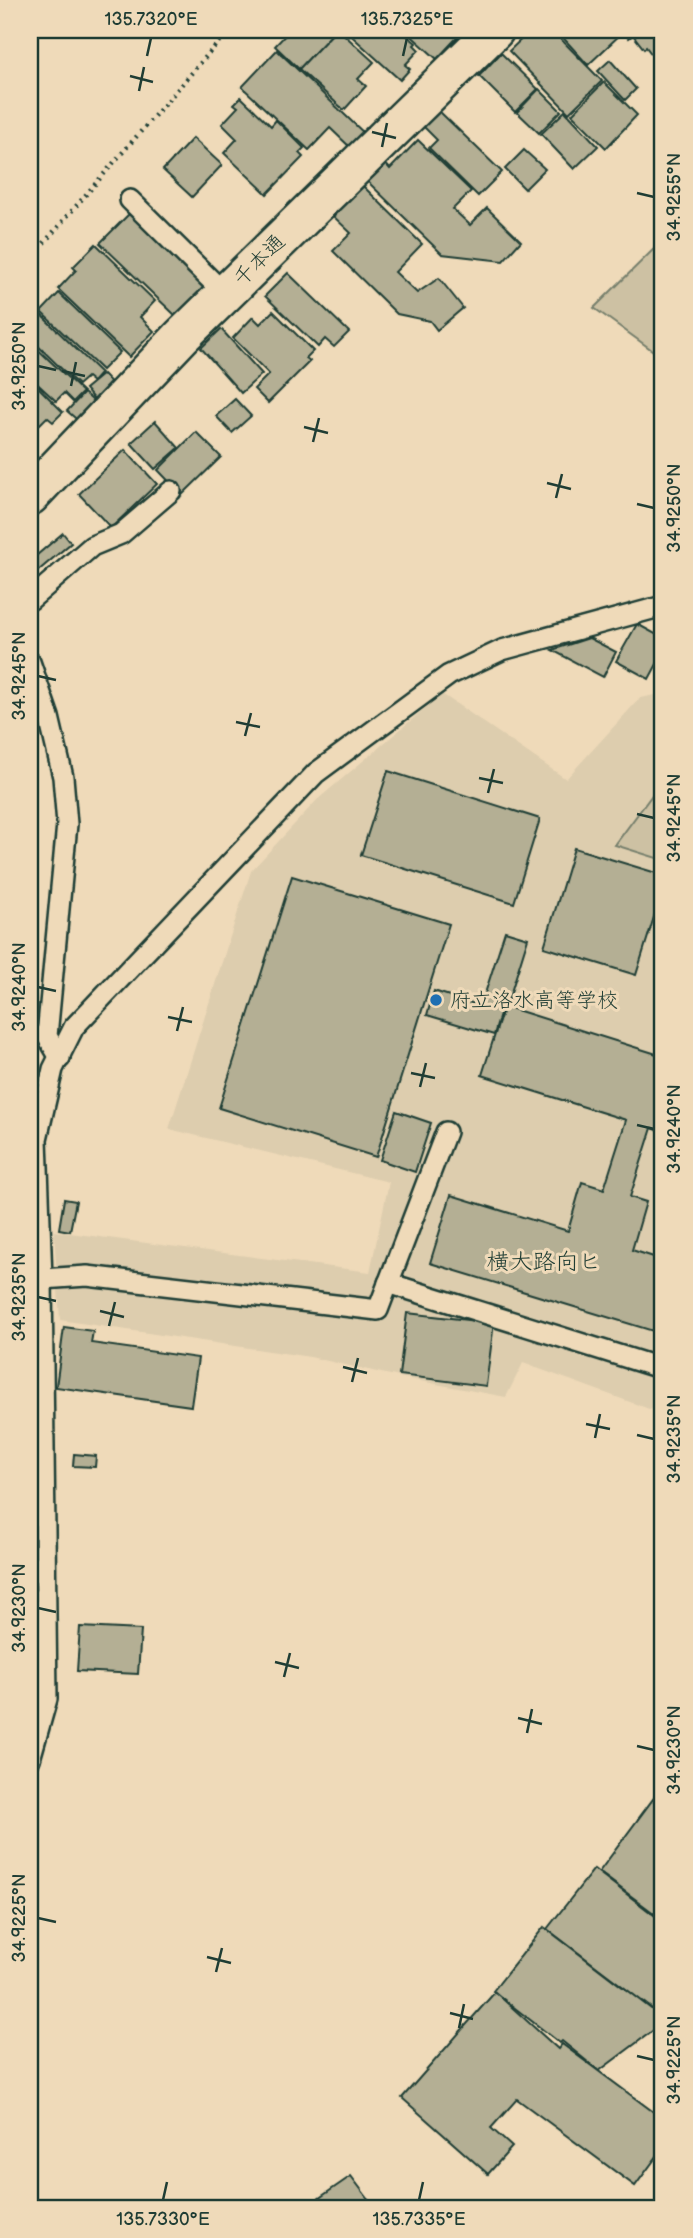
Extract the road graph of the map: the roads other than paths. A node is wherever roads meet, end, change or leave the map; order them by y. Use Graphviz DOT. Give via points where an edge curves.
graph roads {
  1 [pos="495,30"];
  2 [pos="130,200"];
  3 [pos="225,294"];
  4 [pos="171,491"];
  5 [pos="30,496"];
  6 [pos="30,600"];
  7 [pos="663,606"];
  8 [pos="30,662"];
  9 [pos="60,1058"];
  10 [pos="446,1132"];
  11 [pos="33,1139"];
  12 [pos="43,1279"];
  13 [pos="388,1283"];
  14 [pos="663,1370"];
  15 [pos="30,1759"];
  1 -- 3 [label="street, 千本通"];
  2 -- 3 [label="lane"];
  3 -- 5 [label="street, 千本通"];
  4 -- 6 [label="lane" via="121,534 92,546"];
  7 -- 9 [label="lane" via="502,650 449,675 316,773 74,1027"];
  8 -- 9 [label="lane" via="63,777 67,824 47,1036"];
  9 -- 11 [label="lane"];
  10 -- 13 [label="lane"];
  11 -- 12 [label="lane"];
  12 -- 13 [label="lane" via="87,1276 378,1310"];
  12 -- 15 [label="lane" via="47,1699"];
  13 -- 14 [label="lane"];
}
